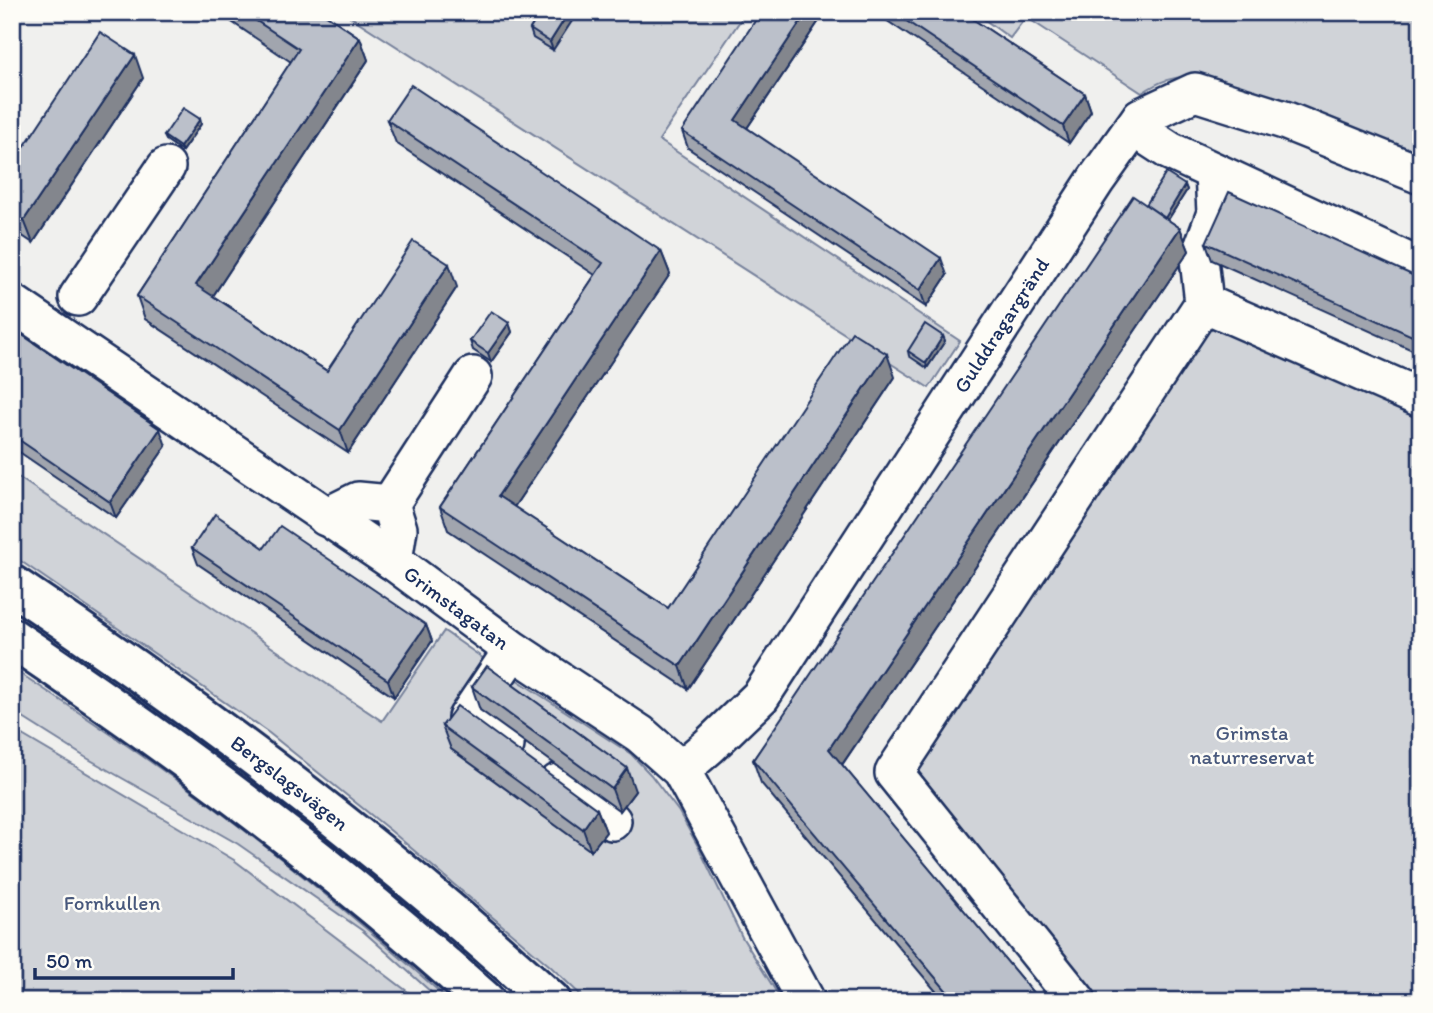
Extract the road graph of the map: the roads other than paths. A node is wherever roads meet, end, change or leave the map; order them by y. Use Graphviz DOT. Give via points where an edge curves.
graph roads {
  1 [pos="1141,117"];
  2 [pos="166,167"];
  3 [pos="1214,172"];
  4 [pos="1421,175"];
  5 [pos="1421,268"];
  6 [pos="78,297"];
  7 [pos="1204,303"];
  8 [pos="19,308"];
  9 [pos="85,353"];
  10 [pos="474,376"];
  11 [pos="1421,398"];
  12 [pos="390,504"];
  13 [pos="326,517"];
  14 [pos="393,561"];
  15 [pos="12,585"];
  16 [pos="12,638"];
  17 [pos="513,650"];
  18 [pos="681,770"];
  19 [pos="612,821"];
  20 [pos="485,1001"];
  21 [pos="551,1001"];
  22 [pos="806,1001"];
  23 [pos="1077,1001"];
  1 -- 3 [label="street" via="1150,138"];
  1 -- 4 [label="street" via="1195,92 1284,120"];
  1 -- 18 [label="street, Gulddragargränd" via="761,696"];
  2 -- 6 [label="street"];
  3 -- 5 [label="street"];
  3 -- 7 [label="street" via="1216,213 1199,259"];
  6 -- 8 [label="street" via="51,298"];
  6 -- 9 [label="street" via="91,318"];
  7 -- 11 [label="street"];
  7 -- 23 [label="street" via="894,774"];
  8 -- 9 [label="street, Grimstagatan"];
  9 -- 13 [label="street, Grimstagatan"];
  10 -- 12 [label="street"];
  12 -- 13 [label="street" via="358,501"];
  12 -- 14 [label="street" via="398,529"];
  13 -- 14 [label="street, Grimstagatan"];
  14 -- 17 [label="street, Grimstagatan"];
  15 -- 21 [label="main road, Bergslagsvägen" via="144,674 324,808"];
  16 -- 20 [label="main road, Bergslagsvägen" via="192,762 289,836 410,933"];
  17 -- 18 [label="street, Grimstagatan" via="640,734"];
  17 -- 19 [label="street" via="467,718"];
  18 -- 22 [label="street, Grimstagatan"];
}
